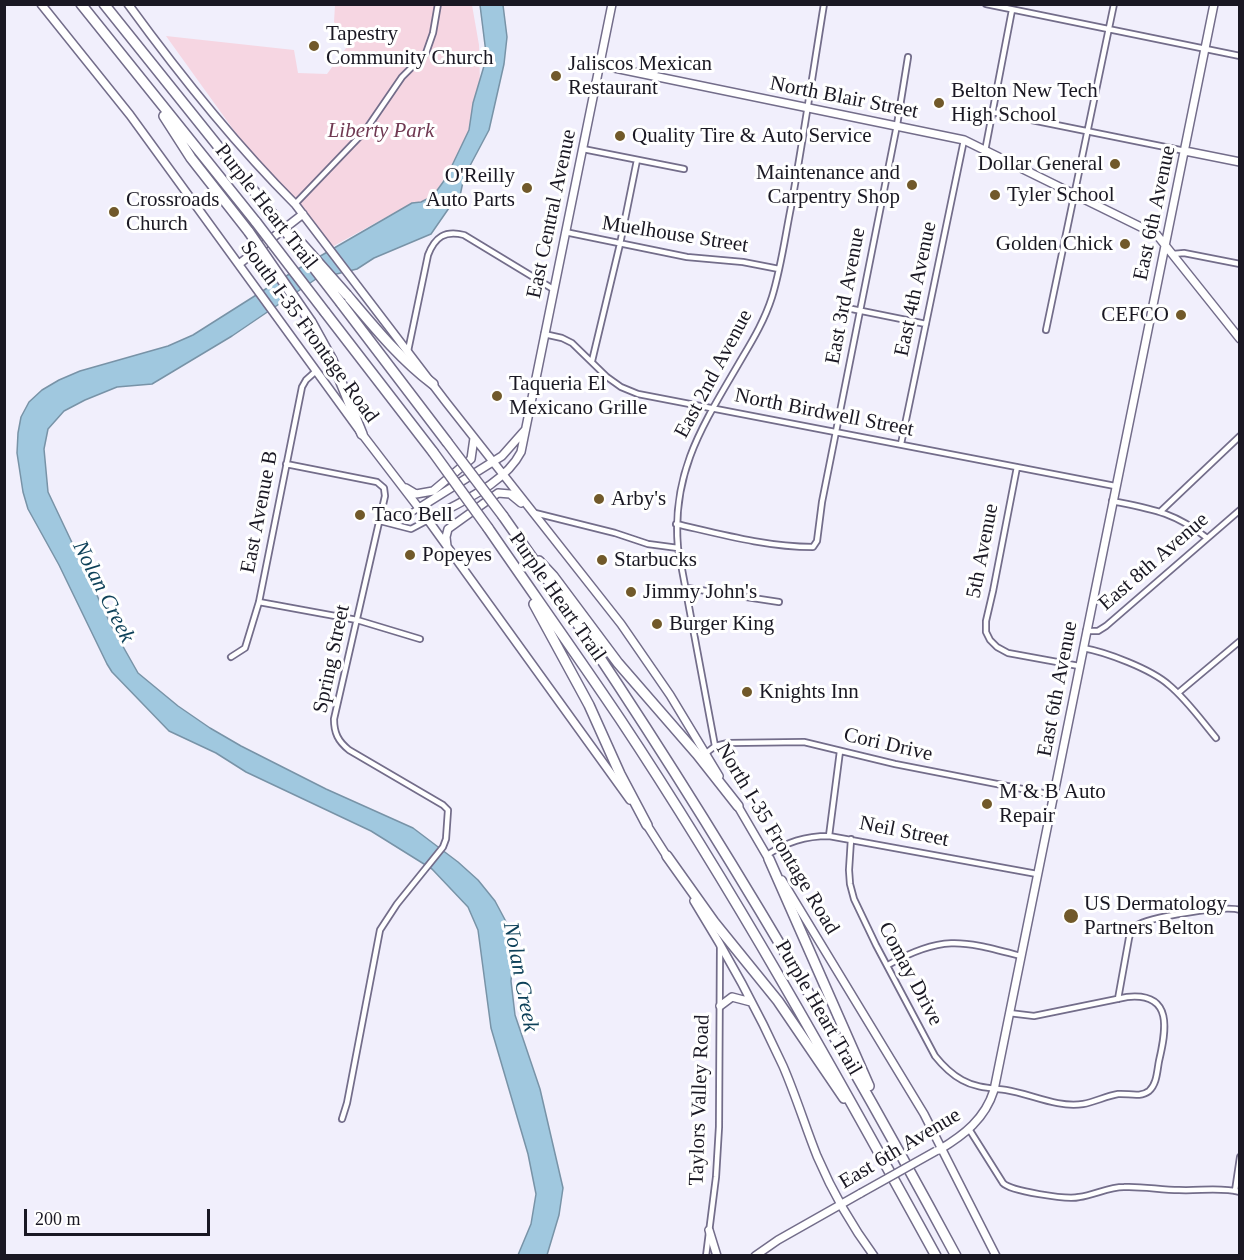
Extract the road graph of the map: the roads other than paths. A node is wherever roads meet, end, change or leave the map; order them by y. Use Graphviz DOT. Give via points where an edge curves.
graph roads {
  1 [pos="41,4"];
  2 [pos="81,4"];
  3 [pos="104,4"];
  4 [pos="438,4"];
  5 [pos="612,4"];
  6 [pos="824,4"];
  7 [pos="986,4"];
  8 [pos="1114,4"];
  9 [pos="1214,4"];
  10 [pos="130,5"];
  11 [pos="1001,6"];
  12 [pos="1012,10"];
  13 [pos="1109,30"];
  14 [pos="1205,49"];
  15 [pos="120,52"];
  16 [pos="1239,56"];
  17 [pos="908,57"];
  18 [pos="600,65"];
  19 [pos="807,108"];
  20 [pos="992,112"];
  21 [pos="897,125"];
  22 [pos="1087,132"];
  23 [pos="964,140"];
  24 [pos="583,149"];
  25 [pos="985,151"];
  26 [pos="1185,151"];
  27 [pos="637,160"];
  28 [pos="1239,162"];
  29 [pos="684,169"];
  30 [pos="1074,195"];
  31 [pos="295,204"];
  32 [pos="303,214"];
  33 [pos="566,232"];
  34 [pos="620,244"];
  35 [pos="1166,244"];
  36 [pos="1173,254"];
  37 [pos="239,264"];
  38 [pos="1239,264"];
  39 [pos="779,269"];
  40 [pos="553,289"];
  41 [pos="344,299"];
  42 [pos="842,307"];
  43 [pos="861,310"];
  44 [pos="926,324"];
  45 [pos="1046,330"];
  46 [pos="544,334"];
  47 [pos="1239,339"];
  48 [pos="408,351"];
  49 [pos="592,362"];
  50 [pos="316,371"];
  51 [pos="433,384"];
  52 [pos="713,409"];
  53 [pos="525,430"];
  54 [pos="836,432"];
  55 [pos="362,434"];
  56 [pos="1239,436"];
  57 [pos="474,438"];
  58 [pos="901,444"];
  59 [pos="493,463"];
  60 [pos="286,464"];
  61 [pos="1017,467"];
  62 [pos="392,473"];
  63 [pos="504,476"];
  64 [pos="1115,486"];
  65 [pos="1112,501"];
  66 [pos="419,508"];
  67 [pos="1239,510"];
  68 [pos="1161,511"];
  69 [pos="532,513"];
  70 [pos="428,520"];
  71 [pos="380,521"];
  72 [pos="393,524"];
  73 [pos="676,524"];
  74 [pos="1207,538"];
  75 [pos="520,540"];
  76 [pos="447,548"];
  77 [pos="678,548"];
  78 [pos="510,560"];
  79 [pos="687,588"];
  80 [pos="259,602"];
  81 [pos="779,603"];
  82 [pos="357,620"];
  83 [pos="1086,631"];
  84 [pos="420,639"];
  85 [pos="1239,641"];
  86 [pos="1083,648"];
  87 [pos="231,657"];
  88 [pos="1079,666"];
  89 [pos="1178,693"];
  90 [pos="1216,738"];
  91 [pos="716,746"];
  92 [pos="840,751"];
  93 [pos="705,754"];
  94 [pos="1053,795"];
  95 [pos="738,806"];
  96 [pos="647,825"];
  97 [pos="829,836"];
  98 [pos="851,839"];
  99 [pos="667,856"];
  100 [pos="768,857"];
  101 [pos="1037,874"];
  102 [pos="1239,909"];
  103 [pos="720,944"];
  104 [pos="1021,956"];
  105 [pos="888,965"];
  106 [pos="1118,999"];
  107 [pos="751,1002"];
  108 [pos="720,1006"];
  109 [pos="1009,1013"];
  110 [pos="994,1090"];
  111 [pos="879,1114"];
  112 [pos="342,1119"];
  113 [pos="969,1129"];
  114 [pos="874,1142"];
  115 [pos="939,1150"];
  116 [pos="1239,1157"];
  117 [pos="1237,1192"];
  118 [pos="841,1204"];
  119 [pos="709,1230"];
  120 [pos="756,1255"];
  121 [pos="706,1256"];
  122 [pos="717,1256"];
  123 [pos="874,1256"];
  124 [pos="936,1256"];
  125 [pos="956,1256"];
  126 [pos="996,1256"];
  1 -- 37 [label="main road, South I-35 Frontage Road" via="130,115"];
  2 -- 15 [label="highway, Purple Heart Trail"];
  3 -- 41 [label="highway, Purple Heart Trail, bridge" via="272,214 319,261"];
  4 -- 31 [label="street" via="426,53 402,77 365,131"];
  5 -- 18 [label="main road, East Central Avenue"];
  6 -- 19 [label="street, East 2nd Avenue"];
  7 -- 11 [label="street"];
  8 -- 13 [label="street"];
  9 -- 14 [label="main road, East 6th Avenue"];
  10 -- 31 [label="main road" via="217,117"];
  11 -- 12 [label="street"];
  12 -- 13 [label="street"];
  12 -- 20 [label="street"];
  13 -- 14 [label="street"];
  13 -- 22 [label="street"];
  14 -- 16 [label="street"];
  14 -- 26 [label="main road, East 6th Avenue"];
  15 -- 55 [label="highway, bridge" via="191,158 249,232 311,322 332,360"];
  15 -- 78 [label="highway, Purple Heart Trail, bridge" via="433,452"];
  17 -- 21 [label="street, East 3rd Avenue"];
  18 -- 19 [label="main road, North Blair Street"];
  18 -- 24 [label="main road, East Central Avenue"];
  19 -- 21 [label="main road, North Blair Street"];
  19 -- 39 [label="street, East 2nd Avenue"];
  20 -- 22 [label="street"];
  20 -- 25 [label="street"];
  21 -- 23 [label="main road, North Blair Street"];
  21 -- 43 [label="street, East 3rd Avenue"];
  22 -- 26 [label="street"];
  22 -- 30 [label="street"];
  23 -- 25 [label="main road, North Blair Street"];
  23 -- 44 [label="street, East 4th Avenue"];
  24 -- 27 [label="street"];
  24 -- 33 [label="main road, East Central Avenue"];
  25 -- 30 [label="main road, North Blair Street"];
  26 -- 28 [label="main road"];
  26 -- 35 [label="main road, East 6th Avenue"];
  27 -- 29 [label="street"];
  27 -- 34 [label="street"];
  30 -- 35 [label="main road, North Blair Street" via="1157,235"];
  30 -- 45 [label="street"];
  31 -- 32 [label="main road"];
  32 -- 37 [label="main road"];
  32 -- 48 [label="main road"];
  33 -- 34 [label="street, Muelhouse Street"];
  33 -- 40 [label="main road, East Central Avenue"];
  34 -- 39 [label="street, Muelhouse Street"];
  34 -- 49 [label="street"];
  35 -- 36 [label="main road"];
  35 -- 64 [label="main road, East 6th Avenue"];
  36 -- 38 [label="street"];
  36 -- 47 [label="main road"];
  37 -- 50 [label="main road, South I-35 Frontage Road"];
  39 -- 52 [label="street, East 2nd Avenue" via="767,312"];
  40 -- 46 [label="main road, East Central Avenue"];
  40 -- 48 [label="street" via="464,236 445,234 434,241 428,255"];
  41 -- 51 [label="highway"];
  41 -- 75 [label="highway, Purple Heart Trail, bridge"];
  42 -- 43 [label="street"];
  43 -- 44 [label="street"];
  43 -- 54 [label="street, East 3rd Avenue"];
  44 -- 58 [label="street, East 4th Avenue"];
  46 -- 49 [label="street, North Birdwell Street" via="572,343"];
  46 -- 53 [label="main road, East Central Avenue"];
  48 -- 51 [label="main road"];
  49 -- 52 [label="street, North Birdwell Street" via="621,387 639,394"];
  50 -- 55 [label="main road, South I-35 Frontage Road"];
  50 -- 60 [label="street, East Avenue B" via="302,387"];
  51 -- 57 [label="main road"];
  52 -- 54 [label="street, North Birdwell Street"];
  52 -- 73 [label="street, East 2nd Avenue" via="685,468"];
  53 -- 59 [label="main road"];
  53 -- 63 [label="main road, East Central Avenue" via="521,452"];
  54 -- 58 [label="street, North Birdwell Street"];
  54 -- 73 [label="street, East 3rd Avenue" via="818,541 813,547 735,537"];
  55 -- 62 [label="main road, South I-35 Frontage Road"];
  56 -- 68 [label="street"];
  57 -- 59 [label="main road"];
  57 -- 62 [label="main road" via="471,459 434,491 416,494"];
  58 -- 61 [label="street, North Birdwell Street"];
  59 -- 63 [label="main road, North I-35 Frontage Road"];
  59 -- 66 [label="main road"];
  60 -- 71 [label="street, Spring Street" via="382,485 385,492"];
  60 -- 80 [label="street, East Avenue B"];
  61 -- 64 [label="street, North Birdwell Street"];
  61 -- 88 [label="street, 5th Avenue" via="986,632 997,647 1008,653"];
  62 -- 66 [label="main road, South I-35 Frontage Road"];
  63 -- 69 [label="main road, North I-35 Frontage Road"];
  63 -- 70 [label="main road, East Central Avenue"];
  64 -- 65 [label="main road, East 6th Avenue"];
  65 -- 68 [label="street"];
  65 -- 83 [label="main road, East 6th Avenue"];
  66 -- 70 [label="main road"];
  66 -- 72 [label="street"];
  67 -- 74 [label="street, East 8th Avenue"];
  68 -- 74 [label="street" via="1186,522"];
  69 -- 76 [label="main road" via="510,494 498,493 448,529"];
  69 -- 77 [label="street" via="648,544"];
  69 -- 93 [label="main road, North I-35 Frontage Road" via="621,624"];
  70 -- 72 [label="street, East Central Avenue" via="411,528"];
  70 -- 76 [label="main road"];
  71 -- 72 [label="street, East Central Avenue"];
  71 -- 82 [label="street, Spring Street"];
  73 -- 77 [label="street, East 2nd Avenue"];
  74 -- 83 [label="street, East 8th Avenue" via="1106,626"];
  75 -- 95 [label="highway"];
  75 -- 111 [label="highway, Purple Heart Trail" via="720,844"];
  76 -- 96 [label="main road"];
  77 -- 79 [label="street, East 2nd Avenue"];
  78 -- 96 [label="highway" via="582,691"];
  78 -- 114 [label="highway, Purple Heart Trail" via="620,720 709,860"];
  79 -- 81 [label="street"];
  79 -- 91 [label="street, East 2nd Avenue"];
  80 -- 82 [label="street"];
  80 -- 87 [label="street, East Avenue B" via="245,648"];
  82 -- 84 [label="street"];
  82 -- 112 [label="street, Spring Street" via="334,731 350,750 448,810 443,847 380,930"];
  83 -- 86 [label="main road, East 6th Avenue"];
  85 -- 89 [label="street"];
  86 -- 88 [label="main road, East 6th Avenue"];
  86 -- 89 [label="street" via="1155,674"];
  88 -- 94 [label="main road, East 6th Avenue"];
  89 -- 90 [label="street"];
  91 -- 92 [label="street, Cori Drive" via="791,741"];
  91 -- 93 [label="street"];
  92 -- 94 [label="street, Cori Drive"];
  92 -- 97 [label="street"];
  93 -- 95 [label="main road, North I-35 Frontage Road"];
  94 -- 101 [label="main road, East 6th Avenue"];
  95 -- 100 [label="main road, North I-35 Frontage Road"];
  96 -- 99 [label="main road"];
  97 -- 98 [label="street, Neil Street"];
  97 -- 100 [label="street, Neil Street" via="785,843"];
  98 -- 101 [label="street, Neil Street"];
  98 -- 105 [label="street, Comay Drive" via="850,884 862,918"];
  99 -- 103 [label="main road"];
  99 -- 114 [label="highway" via="778,1001"];
  100 -- 111 [label="highway"];
  100 -- 115 [label="main road, North I-35 Frontage Road" via="873,1027"];
  101 -- 104 [label="main road, East 6th Avenue"];
  102 -- 106 [label="street" via="1208,910 1137,925 1129,938"];
  103 -- 107 [label="main road"];
  103 -- 108 [label="street, Taylors Valley Road"];
  104 -- 105 [label="street" via="949,942 928,946"];
  104 -- 109 [label="main road, East 6th Avenue"];
  105 -- 110 [label="street, Comay Drive" via="944,1068 964,1081"];
  106 -- 109 [label="street, Comay Drive" via="1035,1016"];
  106 -- 110 [label="street, Comay Drive" via="1143,997 1163,1013 1166,1025 1154,1085 1146,1093 1073,1104"];
  107 -- 108 [label="main road" via="732,997"];
  107 -- 118 [label="main road" via="784,1068 818,1157"];
  108 -- 119 [label="street, Taylors Valley Road" via="719,1127"];
  109 -- 110 [label="main road, East 6th Avenue"];
  110 -- 113 [label="main road, East 6th Avenue" via="987,1110"];
  111 -- 125 [label="highway, Purple Heart Trail"];
  113 -- 115 [label="main road, East 6th Avenue"];
  113 -- 117 [label="street" via="1010,1188 1069,1198 1126,1187"];
  114 -- 124 [label="highway, Purple Heart Trail"];
  115 -- 118 [label="main road, East 6th Avenue, bridge"];
  115 -- 126 [label="main road, North I-35 Frontage Road"];
  116 -- 117 [label="street"];
  118 -- 120 [label="main road, East 6th Avenue"];
  118 -- 123 [label="main road"];
  119 -- 121 [label="street, Taylors Valley Road"];
  119 -- 122 [label="main road"];
}
